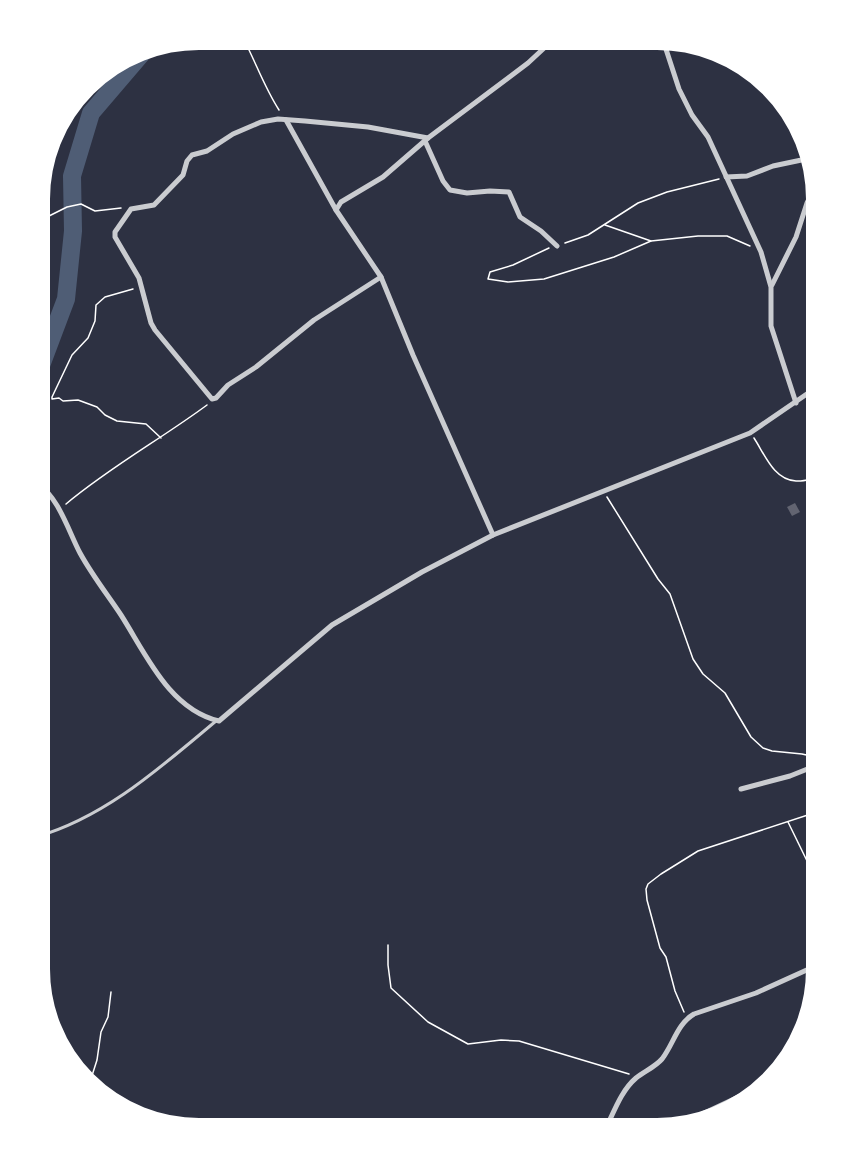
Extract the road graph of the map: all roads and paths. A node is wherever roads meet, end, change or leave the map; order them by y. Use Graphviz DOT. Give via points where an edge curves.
graph roads {
  1 [pos="248,47"];
  2 [pos="545,47"];
  3 [pos="665,47"];
  4 [pos="286,120"];
  5 [pos="426,139"];
  6 [pos="804,160"];
  7 [pos="726,177"];
  8 [pos="810,197"];
  9 [pos="131,209"];
  10 [pos="336,210"];
  11 [pos="47,217"];
  12 [pos="604,225"];
  13 [pos="651,241"];
  14 [pos="557,246"];
  15 [pos="759,247"];
  16 [pos="381,277"];
  17 [pos="142,287"];
  18 [pos="771,287"];
  19 [pos="810,392"];
  20 [pos="796,402"];
  21 [pos="210,403"];
  22 [pos="750,433"];
  23 [pos="161,438"];
  24 [pos="810,479"];
  25 [pos="603,491"];
  26 [pos="47,492"];
  27 [pos="59,510"];
  28 [pos="493,536"];
  29 [pos="216,721"];
  30 [pos="809,756"];
  31 [pos="809,769"];
  32 [pos="741,789"];
  33 [pos="809,814"];
  34 [pos="788,821"];
  35 [pos="47,833"];
  36 [pos="809,865"];
  37 [pos="388,945"];
  38 [pos="809,969"];
  39 [pos="111,992"];
  40 [pos="687,1018"];
  41 [pos="91,1077"];
  42 [pos="638,1077"];
  43 [pos="744,1095"];
  44 [pos="704,1114"];
  45 [pos="609,1122"];
  1 -- 4 [label="path"];
  2 -- 5 [label="street"];
  3 -- 7 [label="street" via="679,89"];
  4 -- 5 [label="street" via="368,127"];
  4 -- 9 [label="street" via="249,126 207,151 192,155 183,175 154,205"];
  4 -- 10 [label="street"];
  5 -- 10 [label="street" via="383,177 341,202"];
  5 -- 14 [label="street" via="450,190 509,192 520,217"];
  6 -- 7 [label="street" via="747,176"];
  7 -- 12 [label="path" via="657,195"];
  7 -- 15 [label="street"];
  8 -- 18 [label="street" via="793,244"];
  9 -- 11 [label="path" via="95,211 81,204"];
  9 -- 17 [label="street" via="115,234"];
  10 -- 16 [label="street"];
  12 -- 13 [label="path"];
  12 -- 14 [label="path"];
  13 -- 14 [label="path" via="544,279 508,282 487,278 495,270"];
  13 -- 15 [label="path" via="727,236"];
  15 -- 18 [label="street"];
  16 -- 17 [label="street" via="314,320 213,400 155,330"];
  16 -- 28 [label="street"];
  17 -- 23 [label="path" via="109,296 96,305 88,338 72,355 51,397 98,407 108,417 124,423 146,424"];
  18 -- 20 [label="street" via="771,326"];
  19 -- 20 [label="street"];
  20 -- 22 [label="street"];
  21 -- 23 [label="path"];
  22 -- 24 [label="path" via="778,475 798,482"];
  22 -- 25 [label="street"];
  23 -- 27 [label="path"];
  25 -- 28 [label="street"];
  25 -- 30 [label="path" via="670,594 693,658 703,674 725,693 751,737 772,751"];
  26 -- 27 [label="street"];
  27 -- 29 [label="street" via="96,580 158,675 175,695"];
  28 -- 29 [label="street" via="332,625 222,720"];
  29 -- 35 [label="lane" via="95,813"];
  31 -- 32 [label="street"];
  33 -- 34 [label="path"];
  34 -- 36 [label="path"];
  34 -- 40 [label="path" via="698,851 648,885 647,900 660,948"];
  37 -- 42 [label="path" via="391,988 428,1022 452,1036 468,1044 519,1041"];
  38 -- 40 [label="street"];
  39 -- 41 [label="path"];
  40 -- 42 [label="street" via="659,1063"];
  42 -- 45 [label="street" via="624,1093"];
  43 -- 44 [label="street"];
}
